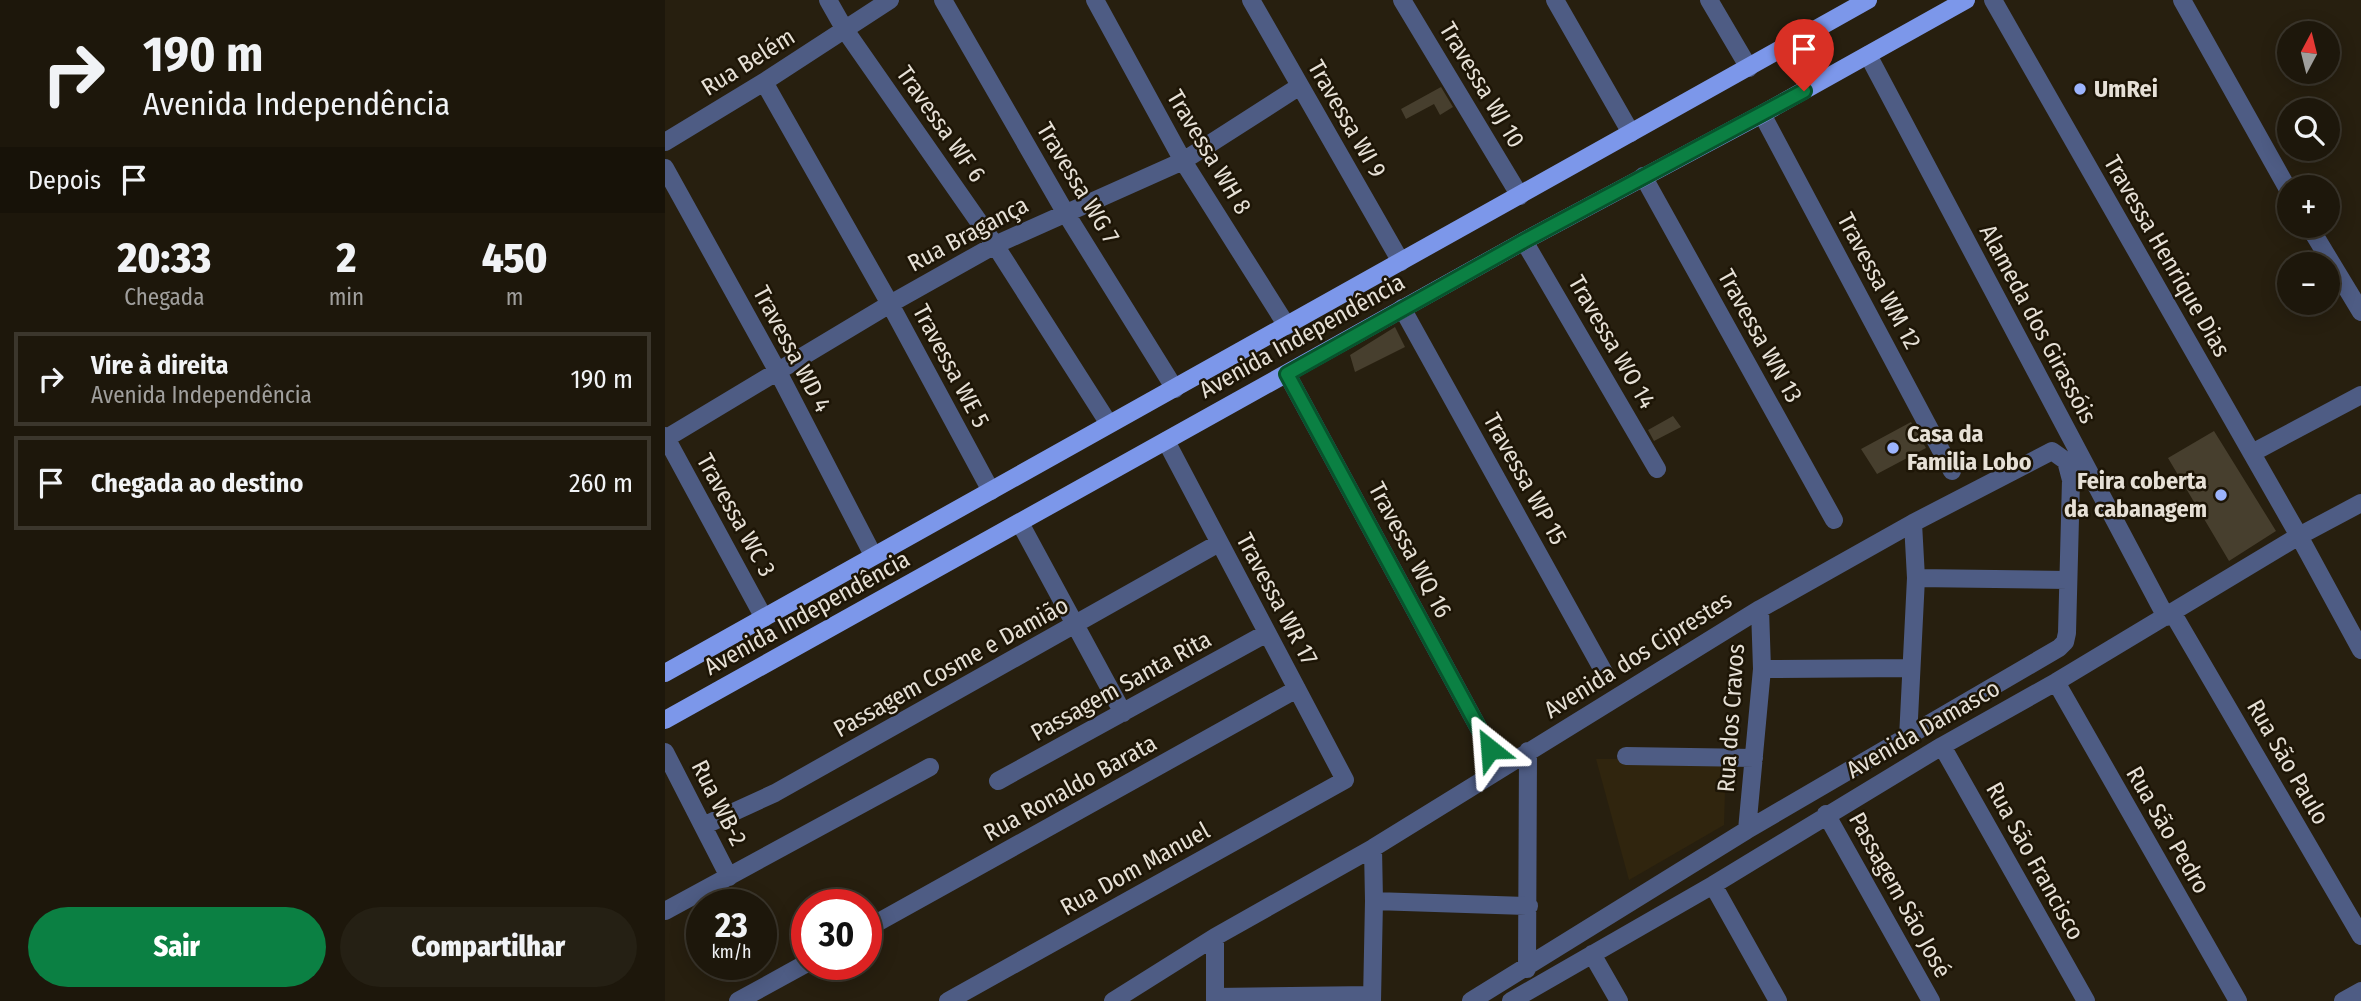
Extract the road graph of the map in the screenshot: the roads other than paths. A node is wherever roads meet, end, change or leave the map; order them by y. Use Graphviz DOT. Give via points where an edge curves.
graph roads {
  1 [pos="828,0"];
  2 [pos="890,0"];
  3 [pos="943,0"];
  4 [pos="1095,0"];
  5 [pos="1251,0"];
  6 [pos="1402,0"];
  7 [pos="1555,0"];
  8 [pos="1709,0"];
  9 [pos="1945,0"];
  10 [pos="1966,0"];
  11 [pos="1993,0"];
  12 [pos="2182,0"];
  13 [pos="1866,1"];
  14 [pos="845,30"];
  15 [pos="1890,43"];
  16 [pos="1868,55"];
  17 [pos="1749,68"];
  18 [pos="765,82"];
  19 [pos="1300,86"];
  20 [pos="1762,114"];
  21 [pos="1631,133"];
  22 [pos="665,142"];
  23 [pos="1183,162"];
  24 [pos="665,168"];
  25 [pos="2280,175"];
  26 [pos="1643,176"];
  27 [pos="1520,196"];
  28 [pos="1065,212"];
  29 [pos="2316,238"];
  30 [pos="1524,241"];
  31 [pos="995,245"];
  32 [pos="1401,262"];
  33 [pos="890,304"];
  34 [pos="1402,308"];
  35 [pos="2361,312"];
  36 [pos="1287,326"];
  37 [pos="778,372"];
  38 [pos="1287,374"];
  39 [pos="1175,389"];
  40 [pos="2361,395"];
  41 [pos="1109,424"];
  42 [pos="665,438"];
  43 [pos="1166,441"];
  44 [pos="2252,453"];
  45 [pos="1657,469"];
  46 [pos="1952,471"];
  47 [pos="991,491"];
  48 [pos="2361,503"];
  49 [pos="1833,520"];
  50 [pos="1020,523"];
  51 [pos="1913,523"];
  52 [pos="2299,536"];
  53 [pos="1219,542"];
  54 [pos="873,555"];
  55 [pos="1916,578"];
  56 [pos="2068,580"];
  57 [pos="1760,609"];
  58 [pos="2169,614"];
  59 [pos="764,618"];
  60 [pos="1076,625"];
  61 [pos="1267,633"];
  62 [pos="2361,650"];
  63 [pos="1910,668"];
  64 [pos="1762,669"];
  65 [pos="665,673"];
  66 [pos="1605,674"];
  67 [pos="2056,682"];
  68 [pos="1297,689"];
  69 [pos="1123,713"];
  70 [pos="665,720"];
  71 [pos="1908,738"];
  72 [pos="1942,746"];
  73 [pos="1490,749"];
  74 [pos="1528,751"];
  75 [pos="665,752"];
  76 [pos="1626,756"];
  77 [pos="1754,758"];
  78 [pos="930,766"];
  79 [pos="1345,780"];
  80 [pos="998,782"];
  81 [pos="1826,814"];
  82 [pos="703,826"];
  83 [pos="1747,830"];
  84 [pos="1373,848"];
  85 [pos="729,877"];
  86 [pos="1713,885"];
  87 [pos="1374,901"];
  88 [pos="1529,906"];
  89 [pos="665,911"];
  90 [pos="882,920"];
  91 [pos="2361,936"];
  92 [pos="1215,937"];
  93 [pos="1592,954"];
  94 [pos="1527,969"];
  95 [pos="791,972"];
  96 [pos="2361,991"];
  97 [pos="1372,998"];
  98 [pos="1215,999"];
  99 [pos="738,1001"];
  100 [pos="948,1001"];
  101 [pos="1113,1001"];
  102 [pos="1471,1001"];
  103 [pos="1511,1001"];
  104 [pos="1619,1001"];
  105 [pos="1777,1001"];
  106 [pos="1931,1001"];
  107 [pos="2086,1001"];
  108 [pos="2238,1001"];
  109 [pos="2343,1001"];
  1 -- 14 [label="street, Travessa WF 6"];
  2 -- 14 [label="street, Rua Belém"];
  3 -- 28 [label="street, Travessa WG 7"];
  4 -- 23 [label="street, Travessa WH 8"];
  5 -- 19 [label="street, Travessa WI 9"];
  6 -- 27 [label="street, Travessa WJ 10"];
  7 -- 21 [label="street"];
  8 -- 17 [label="street"];
  9 -- 15 [label="main road" via="1895,30"];
  10 -- 15 [label="main road, Avenida Independência"];
  11 -- 44 [label="street, Travessa Henrique Dias"];
  12 -- 25 [label="street"];
  13 -- 17 [label="main road, Avenida Independência"];
  14 -- 18 [label="street, Rua Belém"];
  14 -- 31 [label="street, Travessa WF 6"];
  15 -- 16 [label="main road, Avenida Independência"];
  16 -- 20 [label="main road, Avenida Independência"];
  16 -- 58 [label="street, Alameda dos Girassóis"];
  17 -- 21 [label="main road, Avenida Independência"];
  18 -- 22 [label="street, Rua Belém"];
  18 -- 33 [label="street, Travessa WE 5"];
  19 -- 23 [label="street, Rua Bragança"];
  19 -- 32 [label="street, Travessa WI 9"];
  20 -- 26 [label="main road, Avenida Independência"];
  20 -- 46 [label="street, Travessa WM 12"];
  21 -- 27 [label="main road, Avenida Independência"];
  23 -- 28 [label="street, Rua Bragança"];
  23 -- 36 [label="street, Travessa WH 8"];
  24 -- 37 [label="street, Travessa WD 4"];
  26 -- 30 [label="main road, Avenida Independência"];
  26 -- 49 [label="street, Travessa WN 13"];
  27 -- 32 [label="main road, Avenida Independência"];
  28 -- 31 [label="street, Rua Bragança"];
  28 -- 39 [label="street, Travessa WG 7"];
  29 -- 35 [label="street"];
  30 -- 34 [label="main road, Avenida Independência"];
  30 -- 45 [label="street, Travessa WO 14"];
  31 -- 33 [label="street, Rua Bragança"];
  31 -- 41 [label="street, Travessa WF 6"];
  32 -- 36 [label="main road, Avenida Independência"];
  33 -- 37 [label="street, Rua Bragança"];
  33 -- 47 [label="street, Travessa WE 5"];
  34 -- 38 [label="main road, Avenida Independência"];
  34 -- 66 [label="street, Travessa WP 15"];
  36 -- 39 [label="main road, Avenida Independência"];
  37 -- 42 [label="street, Rua Bragança"];
  37 -- 54 [label="street, Travessa WD 4"];
  38 -- 43 [label="main road, Avenida Independência"];
  38 -- 73 [label="street, Travessa WQ 16"];
  39 -- 41 [label="main road, Avenida Independência"];
  40 -- 44 [label="street"];
  41 -- 47 [label="main road, Avenida Independência"];
  42 -- 59 [label="street, Travessa WC 3"];
  43 -- 50 [label="main road, Avenida Independência"];
  43 -- 53 [label="street, Travessa WR 17"];
  44 -- 52 [label="street, Travessa Henrique Dias"];
  47 -- 54 [label="main road, Avenida Independência"];
  48 -- 52 [label="street, Avenida Damasco"];
  50 -- 60 [label="street"];
  50 -- 70 [label="main road, Avenida Independência"];
  51 -- 55 [label="street"];
  51 -- 56 [label="street, Avenida dos Ciprestes" via="2052,451 2066,461 2071,480"];
  51 -- 57 [label="street, Avenida dos Ciprestes"];
  52 -- 58 [label="street, Avenida Damasco"];
  52 -- 62 [label="street, Travessa Henrique Dias"];
  53 -- 60 [label="street, Passagem Cosme e Damião"];
  53 -- 61 [label="street, Travessa WR 17"];
  54 -- 59 [label="main road, Avenida Independência"];
  55 -- 56 [label="street"];
  55 -- 63 [label="street"];
  56 -- 71 [label="street, Avenida Damasco" via="2067,633 2059,649"];
  57 -- 64 [label="street, Rua dos Cravos"];
  57 -- 74 [label="street, Avenida dos Ciprestes"];
  58 -- 67 [label="street, Avenida Damasco"];
  58 -- 91 [label="street, Rua São Paulo"];
  59 -- 65 [label="main road, Avenida Independência"];
  60 -- 69 [label="street"];
  60 -- 82 [label="street, Passagem Cosme e Damião" via="775,793"];
  61 -- 68 [label="street, Travessa WR 17"];
  61 -- 69 [label="street, Passagem Santa Rita"];
  63 -- 64 [label="street"];
  63 -- 71 [label="street"];
  64 -- 77 [label="street, Rua dos Cravos"];
  67 -- 72 [label="street, Avenida Damasco"];
  67 -- 108 [label="street, Rua São Pedro"];
  68 -- 79 [label="street, Travessa WR 17"];
  68 -- 90 [label="street, Rua Ronaldo Barata"];
  69 -- 80 [label="street, Passagem Santa Rita"];
  71 -- 83 [label="street, Avenida Damasco"];
  72 -- 81 [label="street, Avenida Damasco"];
  72 -- 107 [label="street, Rua São Francisco"];
  74 -- 84 [label="street, Avenida dos Ciprestes"];
  74 -- 88 [label="street"];
  75 -- 82 [label="street, Rua WB-2"];
  76 -- 77 [label="street"];
  77 -- 83 [label="street, Rua dos Cravos"];
  78 -- 85 [label="street"];
  79 -- 100 [label="street, Rua Dom Manuel"];
  81 -- 86 [label="street, Avenida Damasco"];
  81 -- 106 [label="street, Passagem São José"];
  82 -- 85 [label="street, Rua WB-2"];
  83 -- 94 [label="street, Avenida Damasco"];
  84 -- 87 [label="street"];
  84 -- 92 [label="street, Avenida dos Ciprestes"];
  85 -- 89 [label="street"];
  86 -- 93 [label="street, Avenida Damasco"];
  86 -- 105 [label="street"];
  87 -- 88 [label="street"];
  87 -- 97 [label="street"];
  88 -- 94 [label="street"];
  92 -- 98 [label="street"];
  92 -- 101 [label="street, Avenida dos Ciprestes"];
  93 -- 103 [label="street, Avenida Damasco"];
  93 -- 104 [label="street"];
  94 -- 102 [label="street, Avenida Damasco"];
  95 -- 99 [label="street"];
  96 -- 109 [label="street"];
  97 -- 98 [label="street"];
}
